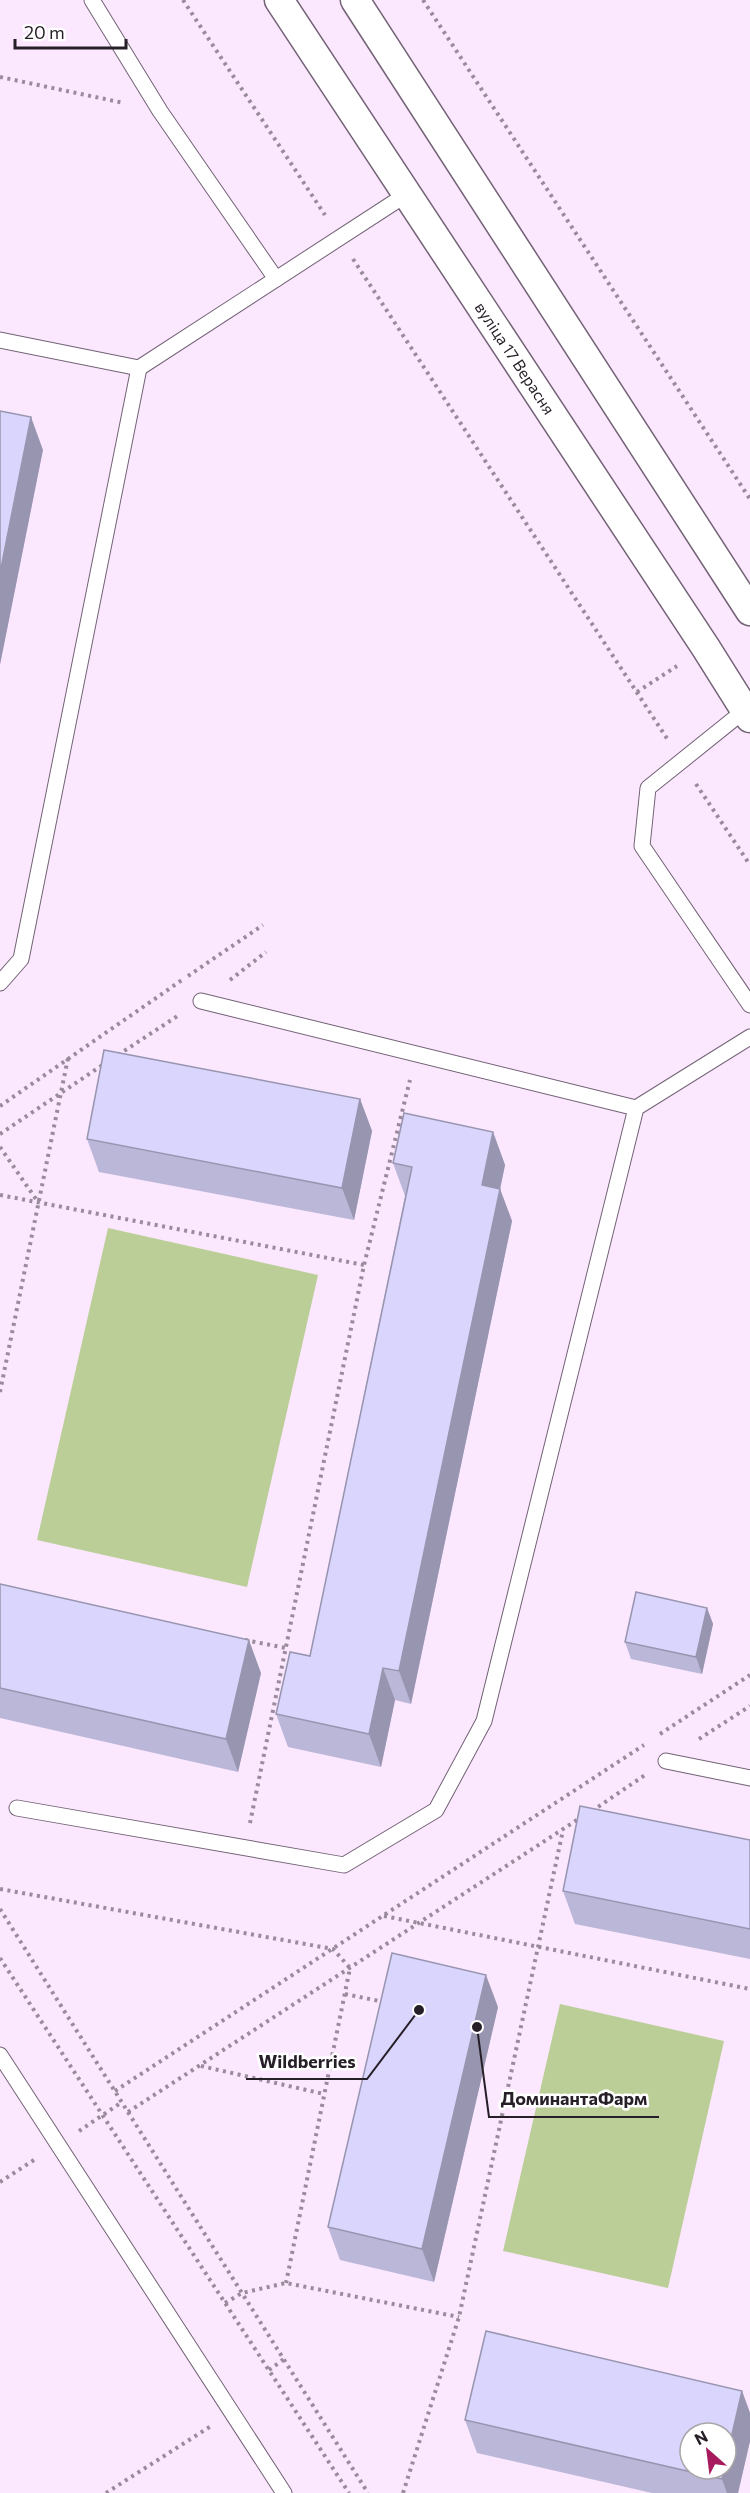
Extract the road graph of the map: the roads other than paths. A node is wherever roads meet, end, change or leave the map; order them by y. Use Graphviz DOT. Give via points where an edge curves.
graph roads {
  1 [pos="92,0"];
  2 [pos="279,0"];
  3 [pos="355,0"];
  4 [pos="407,194"];
  5 [pos="276,279"];
  6 [pos="0,340"];
  7 [pos="139,368"];
  8 [pos="750,611"];
  9 [pos="748,712"];
  10 [pos="0,983"];
  11 [pos="201,1001"];
  12 [pos="750,1005"];
  13 [pos="750,1037"];
  14 [pos="636,1108"];
  15 [pos="666,1761"];
  16 [pos="750,1778"];
  17 [pos="17,1808"];
  18 [pos="0,2055"];
  19 [pos="284,2493"];
  1 -- 5 [label="lane" via="160,111"];
  2 -- 4 [label="street, вуліца 17 Верасня"];
  3 -- 8 [label="street"];
  4 -- 5 [label="lane"];
  4 -- 9 [label="street, вуліца 17 Верасня"];
  5 -- 7 [label="lane"];
  6 -- 7 [label="lane"];
  7 -- 10 [label="lane" via="21,959"];
  9 -- 12 [label="lane" via="648,788 642,846"];
  11 -- 14 [label="lane"];
  13 -- 14 [label="lane"];
  14 -- 17 [label="lane" via="484,1721 435,1810 344,1865"];
  15 -- 16 [label="lane"];
  18 -- 19 [label="lane"];
}
